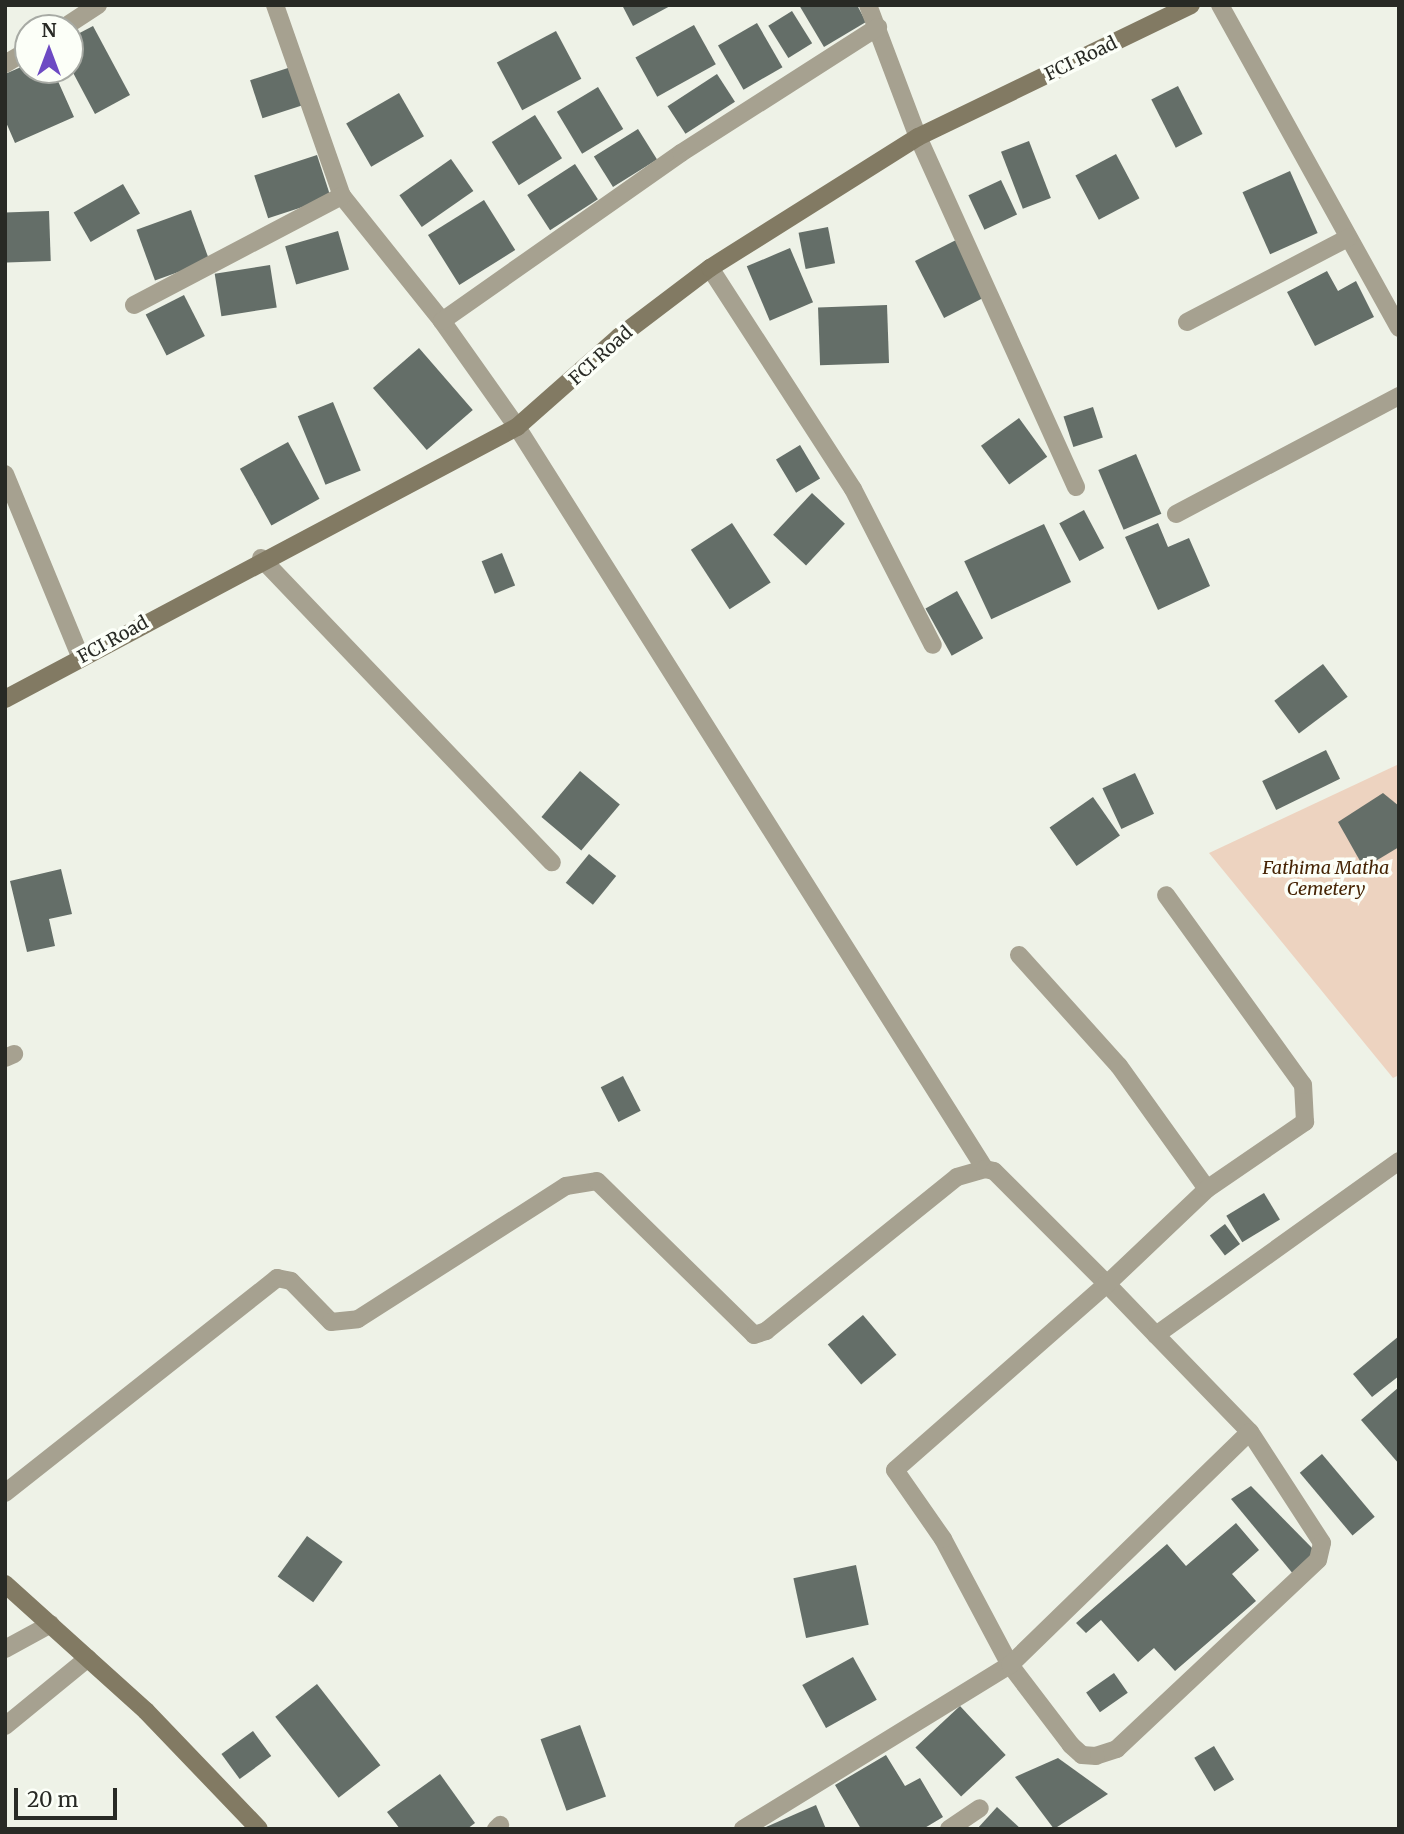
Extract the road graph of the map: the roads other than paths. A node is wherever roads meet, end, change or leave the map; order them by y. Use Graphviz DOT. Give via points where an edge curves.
graph roads {
  1 [pos="275,5"];
  2 [pos="868,5"];
  3 [pos="1220,5"];
  4 [pos="1182,7"];
  5 [pos="878,27"];
  6 [pos="918,137"];
  7 [pos="342,196"];
  8 [pos="1348,238"];
  9 [pos="710,268"];
  10 [pos="134,305"];
  11 [pos="442,321"];
  12 [pos="1187,322"];
  13 [pos="1399,328"];
  14 [pos="1399,396"];
  15 [pos="517,427"];
  16 [pos="5,474"];
  17 [pos="1076,487"];
  18 [pos="1177,514"];
  19 [pos="261,558"];
  20 [pos="933,645"];
  21 [pos="81,658"];
  22 [pos="5,699"];
  23 [pos="552,862"];
  24 [pos="1166,895"];
  25 [pos="1019,956"];
  26 [pos="1399,1161"];
  27 [pos="985,1169"];
  28 [pos="1207,1189"];
  29 [pos="1107,1284"];
  30 [pos="1156,1335"];
  31 [pos="1250,1432"];
  32 [pos="5,1493"];
  33 [pos="5,1584"];
  34 [pos="51,1624"];
  35 [pos="5,1649"];
  36 [pos="88,1658"];
  37 [pos="1010,1665"];
  38 [pos="5,1726"];
  39 [pos="980,1808"];
  40 [pos="259,1829"];
  41 [pos="743,1829"];
  42 [pos="949,1829"];
  1 -- 7 [label="street"];
  2 -- 5 [label="street"];
  3 -- 8 [label="street"];
  4 -- 6 [label="street, FCI Road"];
  5 -- 6 [label="street"];
  5 -- 11 [label="street" via="681,153"];
  6 -- 9 [label="street, FCI Road"];
  6 -- 17 [label="street"];
  7 -- 10 [label="street"];
  7 -- 11 [label="street"];
  8 -- 12 [label="street"];
  8 -- 13 [label="street"];
  9 -- 15 [label="street, FCI Road" via="619,337"];
  9 -- 20 [label="street" via="839,466"];
  11 -- 15 [label="street"];
  14 -- 18 [label="street"];
  15 -- 19 [label="street, FCI Road"];
  15 -- 27 [label="street"];
  16 -- 21 [label="street"];
  19 -- 21 [label="street, FCI Road"];
  19 -- 23 [label="street"];
  21 -- 22 [label="street, FCI Road"];
  24 -- 28 [label="street" via="1303,1085 1305,1122"];
  25 -- 28 [label="street" via="1119,1066"];
  26 -- 30 [label="street"];
  27 -- 29 [label="street" via="994,1171"];
  27 -- 32 [label="street" via="957,1177 766,1331 754,1335 597,1181 566,1186 358,1319 331,1321 291,1281 277,1278"];
  28 -- 29 [label="street"];
  29 -- 30 [label="street"];
  29 -- 37 [label="street" via="895,1470 943,1539"];
  30 -- 31 [label="street"];
  31 -- 37 [label="street"];
  31 -- 37 [label="street" via="1319,1534 1318,1560 1117,1749 1082,1755"];
  33 -- 34 [label="street"];
  34 -- 35 [label="street"];
  34 -- 36 [label="street"];
  36 -- 38 [label="street"];
  36 -- 40 [label="street"];
  37 -- 41 [label="street"];
  39 -- 42 [label="street"];
}
